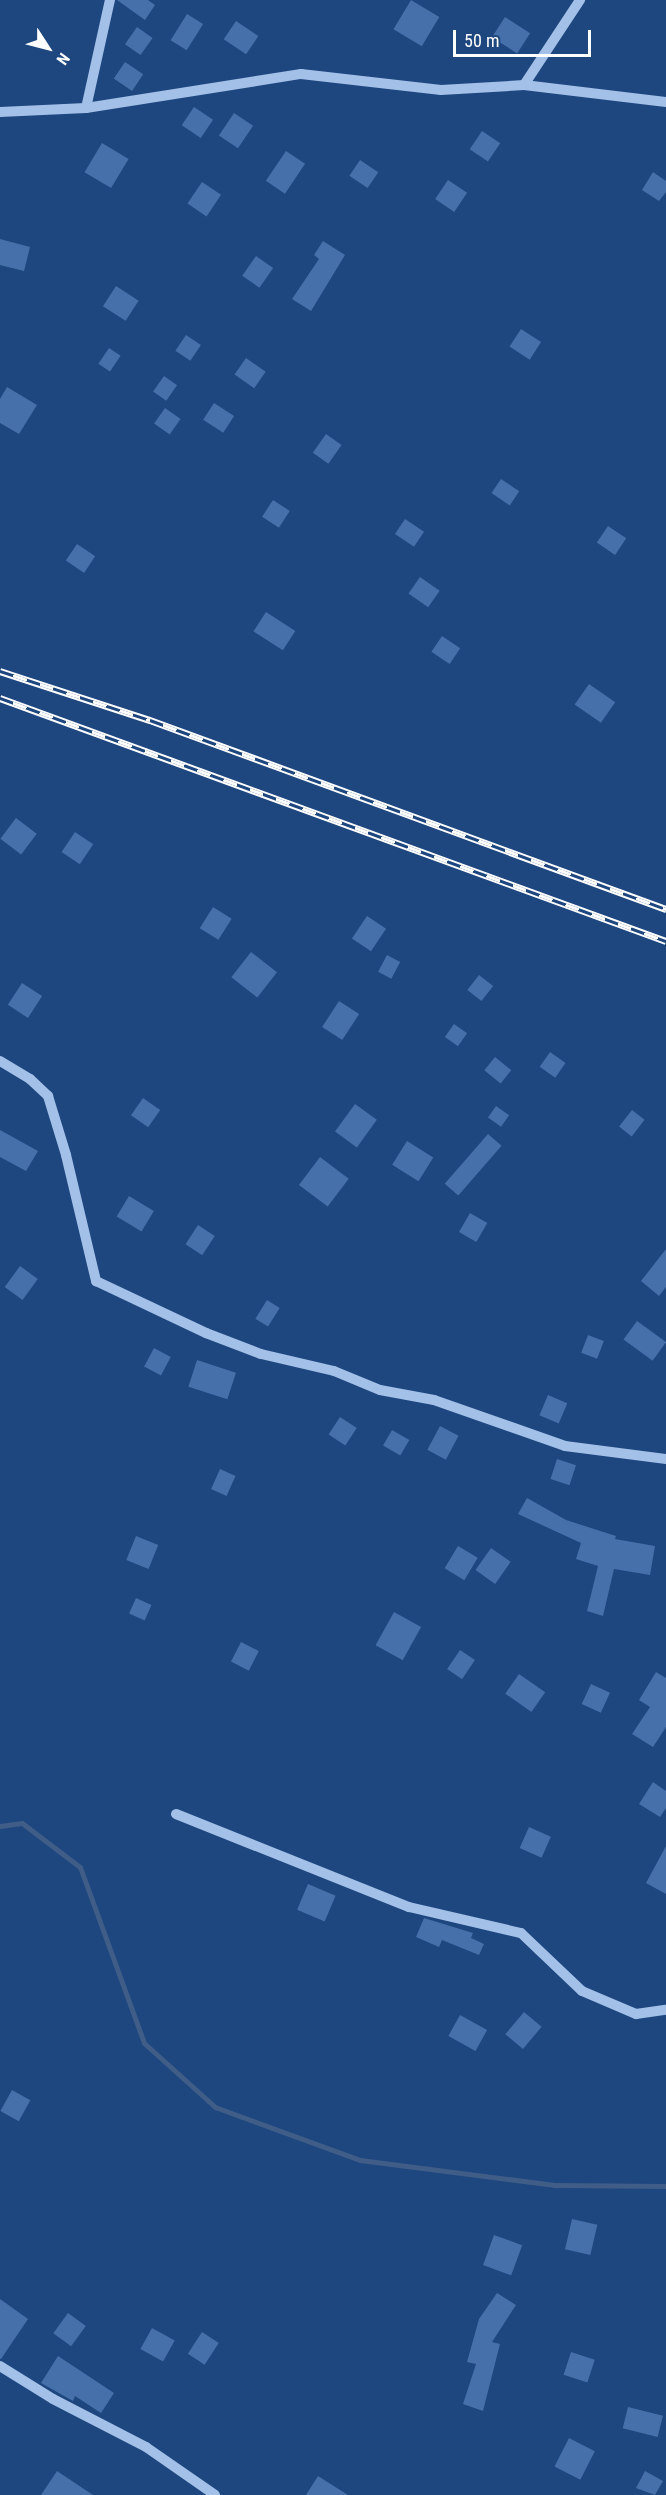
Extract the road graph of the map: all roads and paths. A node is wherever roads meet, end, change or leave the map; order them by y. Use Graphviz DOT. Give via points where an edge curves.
graph roads {
  1 [pos="110,0"];
  2 [pos="580,0"];
  3 [pos="524,85"];
  4 [pos="666,102"];
  5 [pos="86,108"];
  6 [pos="0,112"];
  7 [pos="0,1061"];
  8 [pos="666,1459"];
  9 [pos="176,1814"];
  10 [pos="666,2010"];
  11 [pos="0,2366"];
  12 [pos="215,2495"];
  1 -- 5 [label="street"];
  2 -- 3 [label="street"];
  3 -- 4 [label="street"];
  3 -- 5 [label="street" via="441,90 301,74"];
  5 -- 6 [label="street"];
  7 -- 8 [label="street" via="30,1079 48,1096 96,1281 196,1329 261,1354 333,1371 380,1390 434,1400 565,1446"];
  9 -- 10 [label="street" via="410,1907 521,1933 582,1991 636,2014"];
  11 -- 12 [label="street" via="53,2399 146,2447"];
}
